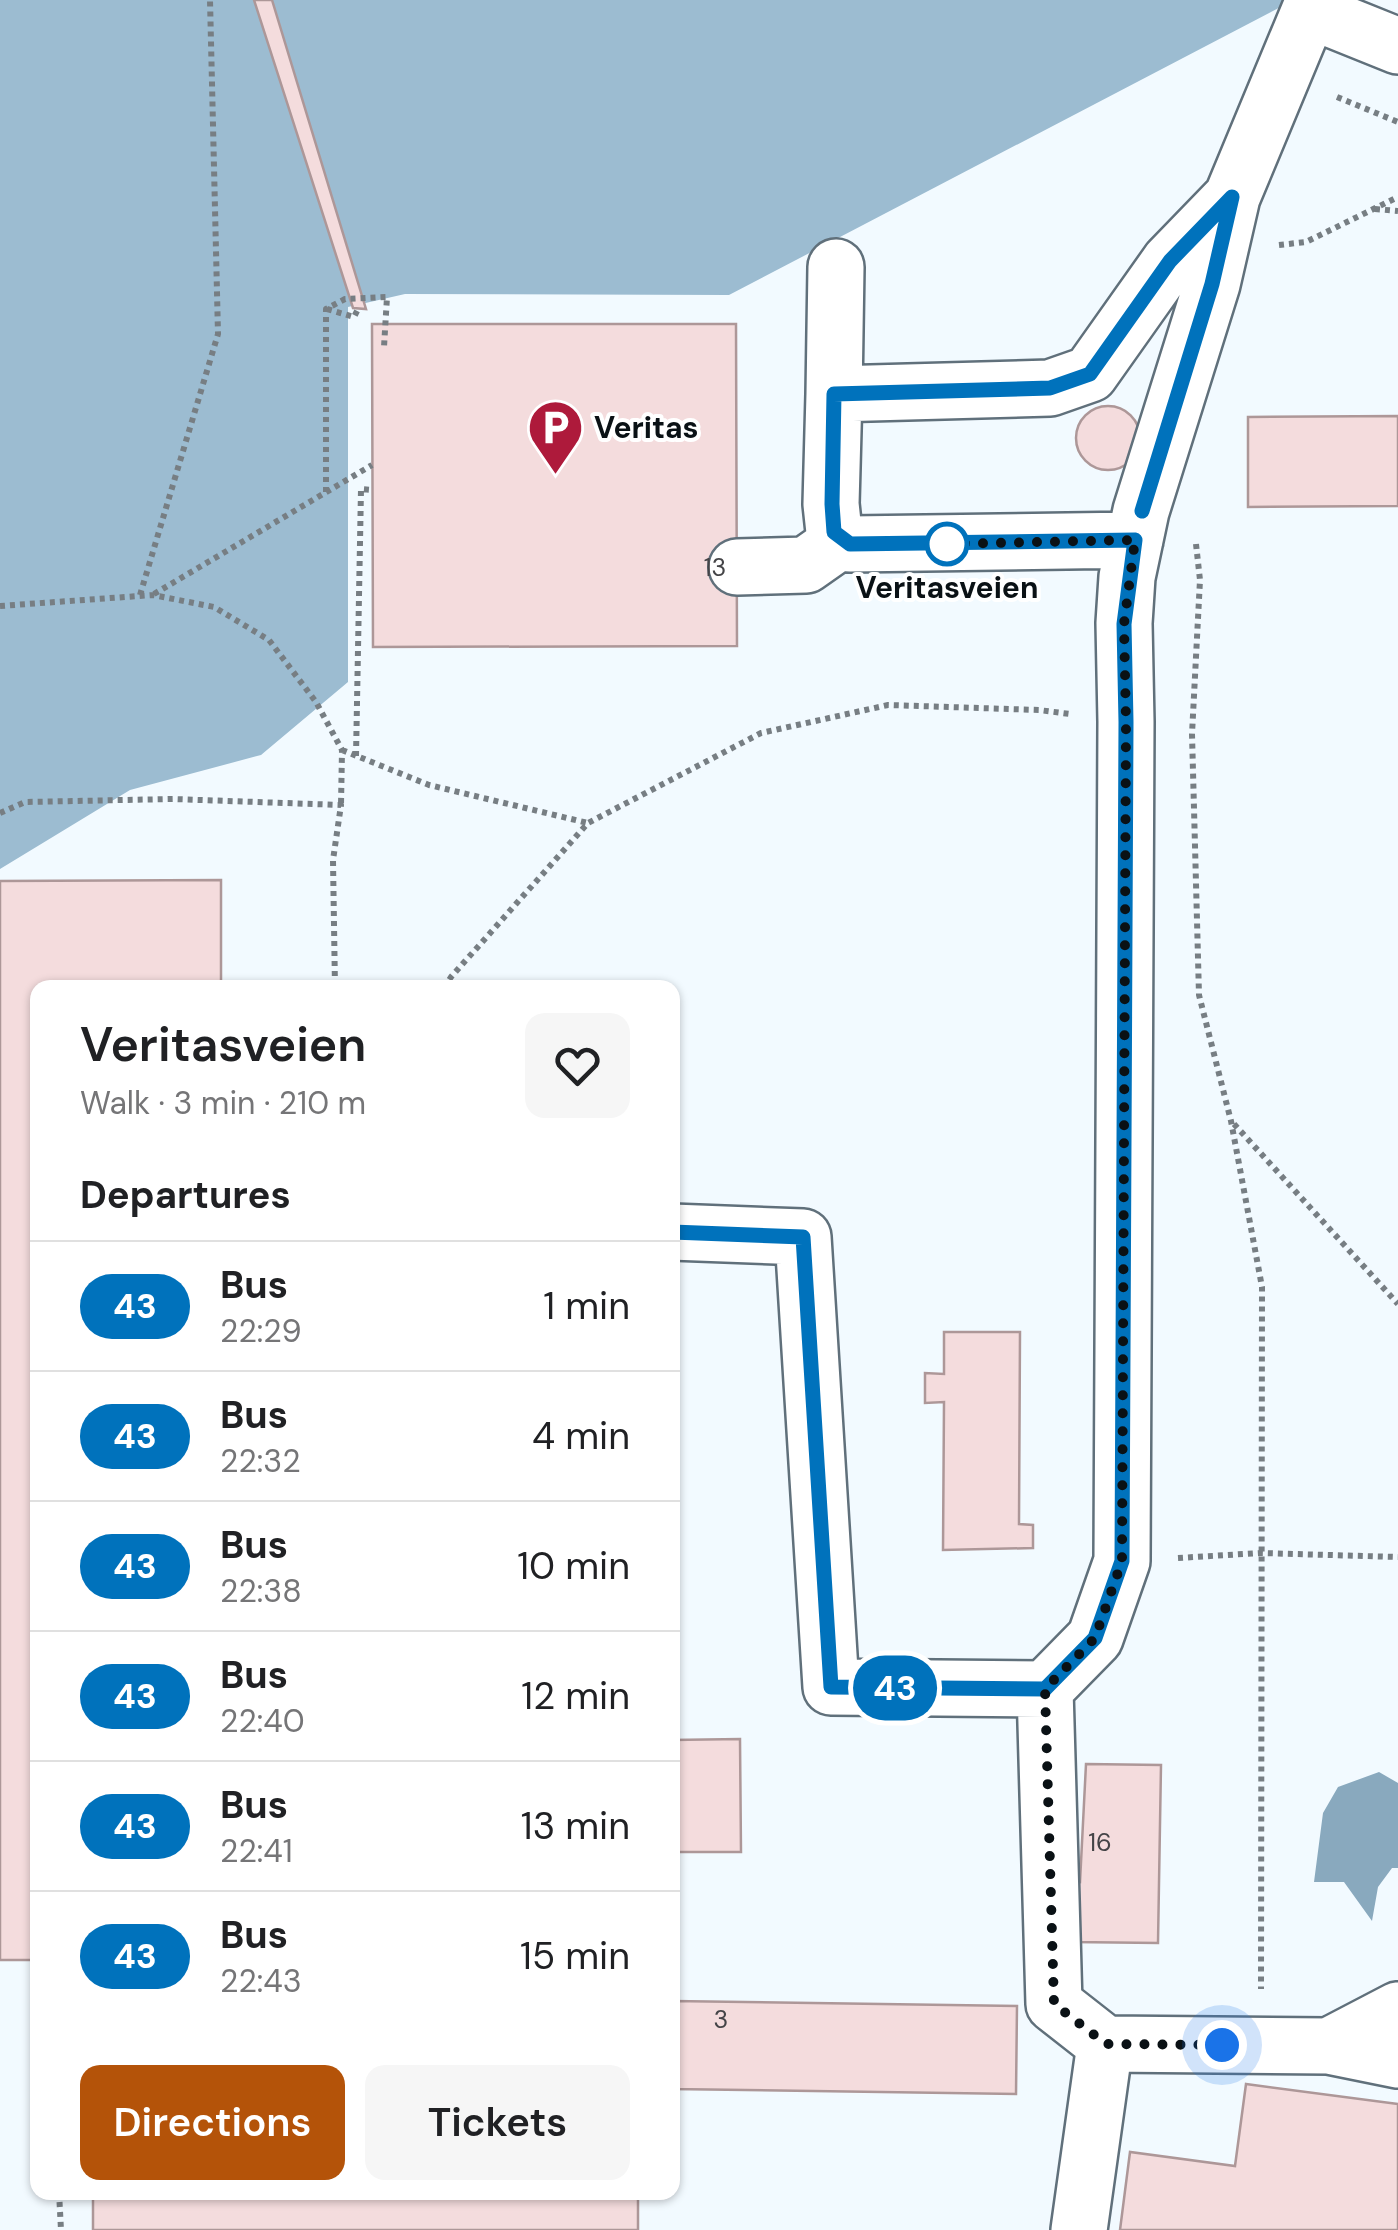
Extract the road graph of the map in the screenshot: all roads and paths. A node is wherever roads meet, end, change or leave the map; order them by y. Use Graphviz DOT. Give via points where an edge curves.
graph roads {
  1 [pos="210,0"];
  2 [pos="1312,6"];
  3 [pos="1398,46"];
  4 [pos="1335,96"];
  5 [pos="1398,122"];
  6 [pos="1232,197"];
  7 [pos="1398,197"];
  8 [pos="1374,209"];
  9 [pos="1398,211"];
  10 [pos="1273,246"];
  11 [pos="836,267"];
  12 [pos="359,307"];
  13 [pos="326,309"];
  14 [pos="384,347"];
  15 [pos="834,394"];
  16 [pos="372,464"];
  17 [pos="373,490"];
  18 [pos="326,492"];
  19 [pos="842,538"];
  20 [pos="1135,540"];
  21 [pos="737,567"];
  22 [pos="1200,580"];
  23 [pos="153,595"];
  24 [pos="140,596"];
  25 [pos="0,606"];
  26 [pos="1126,722"];
  27 [pos="342,750"];
  28 [pos="356,756"];
  29 [pos="341,806"];
  30 [pos="0,814"];
  31 [pos="588,822"];
  32 [pos="336,980"];
  33 [pos="451,980"];
  34 [pos="1231,1121"];
  35 [pos="680,1232"];
  36 [pos="1398,1304"];
  37 [pos="1260,1553"];
  38 [pos="1398,1558"];
  39 [pos="1122,1561"];
  40 [pos="1045,1689"];
  41 [pos="1398,2010"];
  42 [pos="1106,2044"];
  43 [pos="1261,2046"];
  44 [pos="1329,2046"];
  45 [pos="1398,2060"];
  46 [pos="59,2200"];
  47 [pos="60,2230"];
  48 [pos="1079,2230"];
  1 -- 24 [label="path" via="218,334"];
  2 -- 3 [label="street"];
  2 -- 6 [label="street"];
  4 -- 5 [label="path"];
  6 -- 15 [label="street" via="1170,261 1090,374 1050,388"];
  6 -- 20 [label="street"];
  7 -- 8 [label="path"];
  8 -- 9 [label="path"];
  8 -- 10 [label="path" via="1306,242"];
  11 -- 15 [label="street"];
  12 -- 13 [label="path" via="354,317"];
  13 -- 14 [label="path" via="345,299 387,296"];
  13 -- 18 [label="path"];
  15 -- 19 [label="street" via="832,504 834,532"];
  16 -- 18 [label="path"];
  17 -- 28 [label="path" via="362,489"];
  18 -- 23 [label="path"];
  19 -- 20 [label="street" via="887,545"];
  19 -- 21 [label="street" via="806,565"];
  20 -- 26 [label="street" via="1124,624"];
  22 -- 34 [label="path" via="1192,734 1199,995"];
  23 -- 24 [label="path"];
  23 -- 27 [label="path" via="214,607 269,640"];
  24 -- 25 [label="path"];
  26 -- 31 [label="path" via="1038,710 888,705 761,733"];
  26 -- 39 [label="street"];
  27 -- 28 [label="path"];
  27 -- 29 [label="path"];
  28 -- 31 [label="path" via="428,785"];
  29 -- 30 [label="path" via="25,802"];
  29 -- 32 [label="path" via="333,860"];
  31 -- 33 [label="path"];
  34 -- 36 [label="path"];
  34 -- 37 [label="path" via="1262,1287"];
  35 -- 40 [label="street" via="803,1237 831,1687"];
  37 -- 38 [label="path"];
  37 -- 39 [label="path"];
  37 -- 43 [label="path"];
  39 -- 40 [label="street" via="1095,1638"];
  40 -- 42 [label="street" via="1054,2004"];
  41 -- 44 [label="street"];
  42 -- 43 [label="street"];
  42 -- 48 [label="street"];
  43 -- 44 [label="street"];
  44 -- 45 [label="street"];
  46 -- 47 [label="path"];
}
